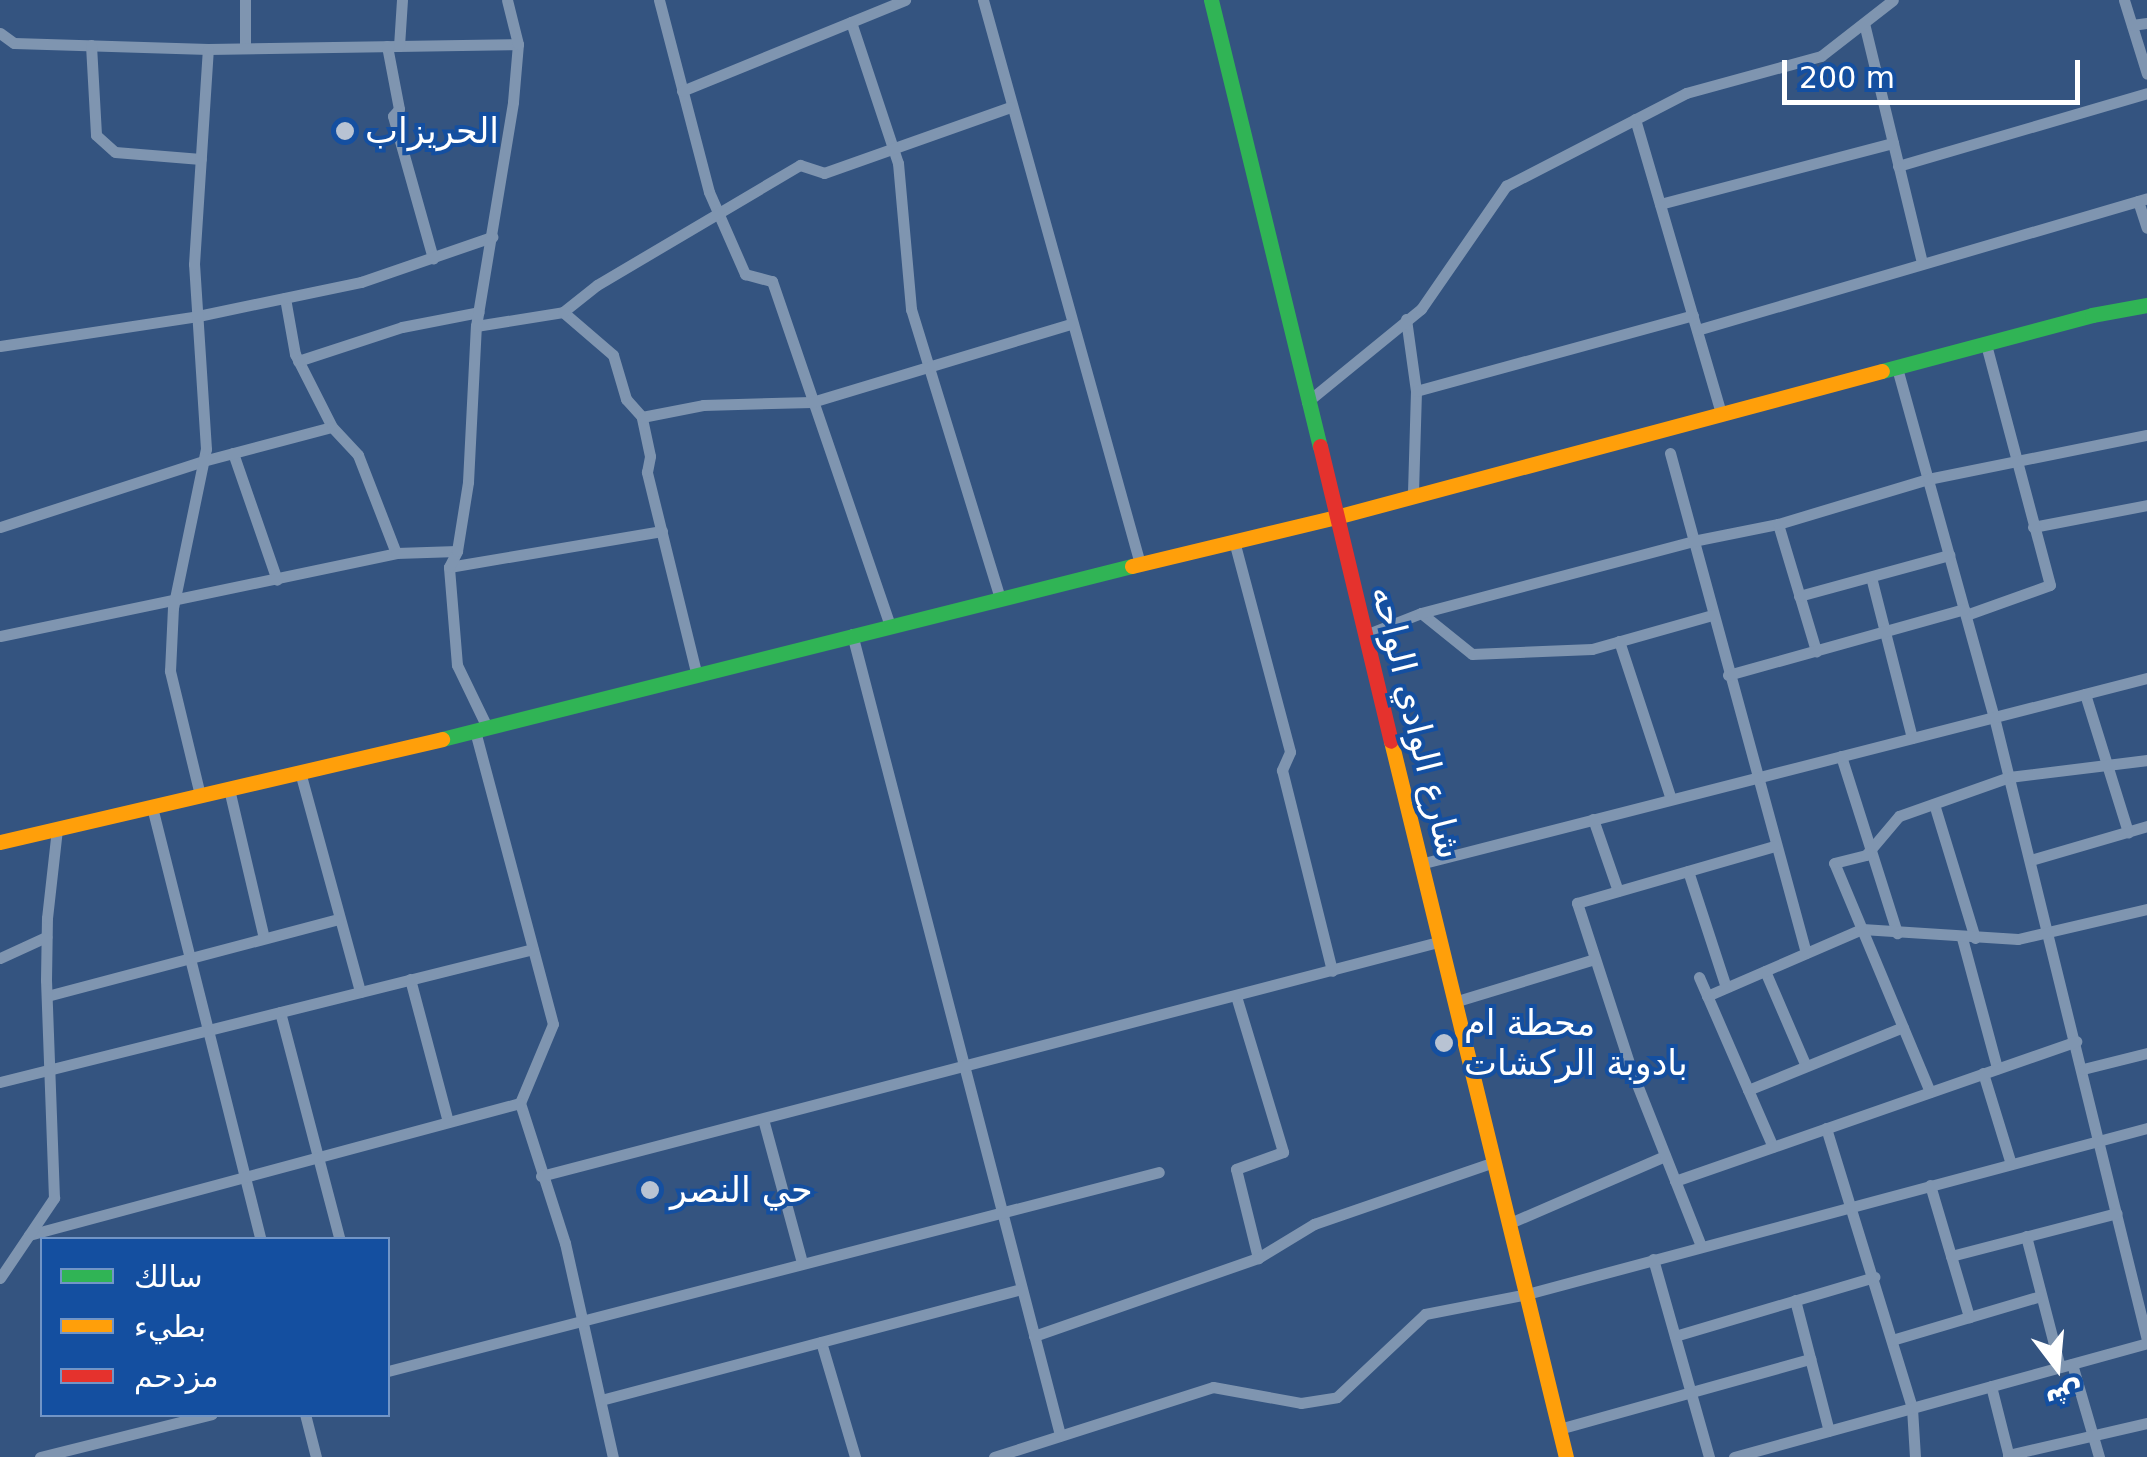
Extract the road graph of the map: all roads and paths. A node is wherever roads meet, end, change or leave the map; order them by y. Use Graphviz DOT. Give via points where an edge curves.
graph roads {
  1 [pos="244,0"];
  2 [pos="402,0"];
  3 [pos="507,0"];
  4 [pos="658,0"];
  5 [pos="905,0"];
  6 [pos="983,0"];
  7 [pos="1211,0"];
  8 [pos="1893,0"];
  9 [pos="2124,0"];
  10 [pos="852,22"];
  11 [pos="2147,22"];
  12 [pos="1864,23"];
  13 [pos="2132,26"];
  14 [pos="0,34"];
  15 [pos="518,44"];
  16 [pos="91,46"];
  17 [pos="393,46"];
  18 [pos="208,48"];
  19 [pos="245,48"];
  20 [pos="2147,74"];
  21 [pos="682,91"];
  22 [pos="2147,92"];
  23 [pos="1010,106"];
  24 [pos="1636,119"];
  25 [pos="1893,143"];
  26 [pos="894,148"];
  27 [pos="201,159"];
  28 [pos="1898,166"];
  29 [pos="2143,199"];
  30 [pos="1660,204"];
  31 [pos="719,215"];
  32 [pos="2147,228"];
  33 [pos="492,237"];
  34 [pos="433,258"];
  35 [pos="1922,262"];
  36 [pos="285,298"];
  37 [pos="2147,304"];
  38 [pos="479,312"];
  39 [pos="563,312"];
  40 [pos="1693,315"];
  41 [pos="198,316"];
  42 [pos="1406,319"];
  43 [pos="1070,324"];
  44 [pos="476,326"];
  45 [pos="1697,330"];
  46 [pos="1986,344"];
  47 [pos="0,346"];
  48 [pos="298,360"];
  49 [pos="929,367"];
  50 [pos="1897,368"];
  51 [pos="1416,391"];
  52 [pos="812,402"];
  53 [pos="1307,402"];
  54 [pos="1722,412"];
  55 [pos="642,417"];
  56 [pos="332,427"];
  57 [pos="2147,435"];
  58 [pos="232,453"];
  59 [pos="1670,453"];
  60 [pos="204,460"];
  61 [pos="2016,462"];
  62 [pos="1928,480"];
  63 [pos="1413,494"];
  64 [pos="2147,505"];
  65 [pos="1336,517"];
  66 [pos="1778,524"];
  67 [pos="0,527"];
  68 [pos="2034,527"];
  69 [pos="662,531"];
  70 [pos="1234,541"];
  71 [pos="1693,542"];
  72 [pos="457,551"];
  73 [pos="396,554"];
  74 [pos="1949,556"];
  75 [pos="1140,564"];
  76 [pos="450,567"];
  77 [pos="1871,576"];
  78 [pos="277,580"];
  79 [pos="1799,596"];
  80 [pos="1000,598"];
  81 [pos="174,602"];
  82 [pos="1965,612"];
  83 [pos="1421,613"];
  84 [pos="1712,614"];
  85 [pos="890,625"];
  86 [pos="1885,632"];
  87 [pos="852,634"];
  88 [pos="1365,635"];
  89 [pos="0,636"];
  90 [pos="1619,641"];
  91 [pos="1816,651"];
  92 [pos="696,672"];
  93 [pos="1728,675"];
  94 [pos="2147,678"];
  95 [pos="2085,694"];
  96 [pos="1994,717"];
  97 [pos="481,728"];
  98 [pos="1912,738"];
  99 [pos="1841,756"];
  100 [pos="2147,760"];
  101 [pos="2107,765"];
  102 [pos="300,772"];
  103 [pos="2010,777"];
  104 [pos="1755,778"];
  105 [pos="229,788"];
  106 [pos="200,795"];
  107 [pos="1672,799"];
  108 [pos="1934,804"];
  109 [pos="152,806"];
  110 [pos="1592,818"];
  111 [pos="2147,826"];
  112 [pos="58,829"];
  113 [pos="2128,832"];
  114 [pos="0,842"];
  115 [pos="1774,846"];
  116 [pos="1870,849"];
  117 [pos="2031,860"];
  118 [pos="1420,864"];
  119 [pos="1688,871"];
  120 [pos="1618,891"];
  121 [pos="2147,909"];
  122 [pos="338,919"];
  123 [pos="1862,929"];
  124 [pos="2049,932"];
  125 [pos="1897,933"];
  126 [pos="46,937"];
  127 [pos="264,938"];
  128 [pos="1969,938"];
  129 [pos="1438,942"];
  130 [pos="533,949"];
  131 [pos="1806,954"];
  132 [pos="0,958"];
  133 [pos="190,958"];
  134 [pos="1595,959"];
  135 [pos="1332,971"];
  136 [pos="1765,971"];
  137 [pos="1699,977"];
  138 [pos="410,979"];
  139 [pos="1726,988"];
  140 [pos="360,992"];
  141 [pos="46,996"];
  142 [pos="1236,996"];
  143 [pos="1707,996"];
  144 [pos="1454,1002"];
  145 [pos="280,1012"];
  146 [pos="1903,1026"];
  147 [pos="208,1030"];
  148 [pos="2076,1040"];
  149 [pos="2147,1053"];
  150 [pos="964,1066"];
  151 [pos="1806,1066"];
  152 [pos="50,1068"];
  153 [pos="1997,1068"];
  154 [pos="2083,1070"];
  155 [pos="1983,1073"];
  156 [pos="0,1082"];
  157 [pos="1748,1090"];
  158 [pos="1930,1092"];
  159 [pos="520,1103"];
  160 [pos="763,1118"];
  161 [pos="448,1122"];
  162 [pos="1826,1128"];
  163 [pos="2147,1128"];
  164 [pos="2100,1140"];
  165 [pos="1773,1146"];
  166 [pos="1665,1156"];
  167 [pos="318,1157"];
  168 [pos="1494,1162"];
  169 [pos="2011,1164"];
  170 [pos="1160,1172"];
  171 [pos="541,1176"];
  172 [pos="245,1177"];
  173 [pos="1675,1181"];
  174 [pos="1930,1185"];
  175 [pos="1853,1206"];
  176 [pos="1002,1212"];
  177 [pos="2117,1212"];
  178 [pos="1510,1224"];
  179 [pos="29,1235"];
  180 [pos="2026,1236"];
  181 [pos="260,1237"];
  182 [pos="339,1237"];
  183 [pos="1701,1246"];
  184 [pos="1951,1256"];
  185 [pos="1258,1258"];
  186 [pos="1653,1258"];
  187 [pos="802,1263"];
  188 [pos="1874,1277"];
  189 [pos="0,1278"];
  190 [pos="1022,1289"];
  191 [pos="1527,1294"];
  192 [pos="2041,1296"];
  193 [pos="1795,1300"];
  194 [pos="1969,1317"];
  195 [pos="582,1318"];
  196 [pos="1034,1336"];
  197 [pos="1675,1336"];
  198 [pos="1892,1340"];
  199 [pos="821,1342"];
  200 [pos="2147,1342"];
  201 [pos="1810,1359"];
  202 [pos="2066,1366"];
  203 [pos="390,1370"];
  204 [pos="1992,1386"];
  205 [pos="1691,1392"];
  206 [pos="600,1400"];
  207 [pos="1912,1408"];
  208 [pos="200,1417"];
  209 [pos="306,1417"];
  210 [pos="2147,1423"];
  211 [pos="1559,1429"];
  212 [pos="1830,1431"];
  213 [pos="1060,1435"];
  214 [pos="2093,1436"];
  215 [pos="2008,1456"];
  216 [pos="40,1457"];
  217 [pos="316,1457"];
  218 [pos="613,1457"];
  219 [pos="855,1457"];
  220 [pos="994,1457"];
  221 [pos="1566,1457"];
  222 [pos="1709,1457"];
  223 [pos="1734,1457"];
  224 [pos="1915,1457"];
  225 [pos="2099,1457"];
  1 -- 19 [label="street"];
  2 -- 17 [label="street"];
  3 -- 15 [label="street"];
  4 -- 21 [label="street"];
  5 -- 10 [label="street"];
  6 -- 23 [label="street"];
  7 -- 53 [label="street, شارع الوادي الواحه"];
  8 -- 12 [label="street"];
  9 -- 13 [label="street"];
  10 -- 21 [label="street"];
  10 -- 26 [label="street"];
  11 -- 13 [label="street"];
  12 -- 24 [label="street" via="1821,56 1686,93"];
  12 -- 25 [label="street"];
  13 -- 20 [label="street"];
  14 -- 16 [label="street" via="14,44"];
  15 -- 17 [label="street"];
  15 -- 33 [label="street"];
  16 -- 18 [label="street"];
  16 -- 27 [label="street" via="96,135 115,152"];
  17 -- 19 [label="street"];
  17 -- 34 [label="street" via="399,109 392,116"];
  18 -- 19 [label="street"];
  18 -- 27 [label="street"];
  21 -- 31 [label="street"];
  22 -- 28 [label="street"];
  23 -- 26 [label="street"];
  23 -- 43 [label="street"];
  24 -- 30 [label="street"];
  24 -- 42 [label="street" via="1506,186 1421,309"];
  25 -- 28 [label="street"];
  25 -- 30 [label="street"];
  26 -- 31 [label="street" via="824,173 800,165"];
  26 -- 49 [label="street" via="911,309"];
  27 -- 41 [label="street"];
  28 -- 35 [label="street"];
  29 -- 32 [label="street"];
  29 -- 35 [label="street"];
  30 -- 40 [label="street"];
  31 -- 39 [label="street"];
  31 -- 52 [label="street" via="744,274 772,281"];
  33 -- 34 [label="street"];
  33 -- 38 [label="street"];
  34 -- 36 [label="street"];
  35 -- 45 [label="street"];
  36 -- 41 [label="street"];
  36 -- 48 [label="street"];
  37 -- 46 [label="street"];
  38 -- 44 [label="street"];
  38 -- 48 [label="street" via="402,327"];
  39 -- 44 [label="street"];
  39 -- 55 [label="street" via="613,355 626,398"];
  40 -- 45 [label="street"];
  40 -- 51 [label="street"];
  41 -- 47 [label="street"];
  41 -- 60 [label="street"];
  42 -- 51 [label="street"];
  42 -- 53 [label="street"];
  43 -- 49 [label="street"];
  43 -- 75 [label="street"];
  44 -- 72 [label="street" via="468,482"];
  45 -- 54 [label="street"];
  46 -- 50 [label="street"];
  46 -- 61 [label="street"];
  48 -- 56 [label="street"];
  49 -- 52 [label="street"];
  49 -- 80 [label="street"];
  50 -- 54 [label="street"];
  50 -- 62 [label="street"];
  51 -- 63 [label="street"];
  52 -- 55 [label="street" via="703,406"];
  52 -- 85 [label="street"];
  53 -- 65 [label="street, شارع الوادي الواحه"];
  54 -- 63 [label="street"];
  55 -- 69 [label="street"];
  56 -- 58 [label="street"];
  56 -- 73 [label="street" via="358,456"];
  57 -- 61 [label="street"];
  58 -- 60 [label="street"];
  58 -- 78 [label="street"];
  59 -- 71 [label="street"];
  60 -- 67 [label="street"];
  60 -- 81 [label="street"];
  61 -- 62 [label="street"];
  61 -- 68 [label="street"];
  62 -- 66 [label="street"];
  62 -- 74 [label="street"];
  63 -- 65 [label="street"];
  64 -- 68 [label="street"];
  65 -- 70 [label="street"];
  65 -- 88 [label="street, شارع الوادي الواحه"];
  66 -- 71 [label="street"];
  66 -- 79 [label="street"];
  68 -- 82 [label="street" via="2050,585"];
  69 -- 76 [label="street"];
  69 -- 92 [label="street"];
  70 -- 75 [label="street"];
  70 -- 135 [label="street" via="1290,752 1282,770"];
  71 -- 83 [label="street"];
  71 -- 84 [label="street"];
  72 -- 73 [label="street"];
  72 -- 76 [label="street"];
  73 -- 78 [label="street"];
  74 -- 77 [label="street"];
  74 -- 82 [label="street"];
  75 -- 80 [label="street"];
  76 -- 97 [label="street" via="457,665"];
  77 -- 79 [label="street"];
  77 -- 86 [label="street"];
  78 -- 81 [label="street"];
  79 -- 91 [label="street"];
  80 -- 85 [label="street"];
  81 -- 89 [label="street"];
  81 -- 106 [label="street" via="170,671"];
  82 -- 86 [label="street"];
  82 -- 96 [label="street"];
  83 -- 88 [label="street"];
  83 -- 90 [label="street" via="1472,654 1592,649"];
  84 -- 90 [label="street"];
  84 -- 93 [label="street"];
  85 -- 87 [label="street"];
  86 -- 91 [label="street"];
  86 -- 98 [label="street"];
  87 -- 92 [label="street"];
  87 -- 150 [label="street"];
  88 -- 118 [label="street, شارع الوادي الواحه"];
  90 -- 107 [label="street"];
  91 -- 93 [label="street"];
  92 -- 97 [label="street"];
  93 -- 104 [label="street"];
  94 -- 95 [label="street"];
  95 -- 96 [label="street"];
  95 -- 101 [label="street"];
  96 -- 98 [label="street"];
  96 -- 103 [label="street"];
  97 -- 102 [label="street"];
  97 -- 130 [label="street"];
  98 -- 99 [label="street"];
  99 -- 104 [label="street"];
  99 -- 116 [label="street"];
  100 -- 101 [label="street"];
  101 -- 103 [label="street"];
  101 -- 113 [label="street"];
  102 -- 105 [label="street"];
  102 -- 122 [label="street"];
  103 -- 108 [label="street"];
  103 -- 117 [label="street"];
  104 -- 107 [label="street"];
  104 -- 115 [label="street"];
  105 -- 106 [label="street"];
  105 -- 127 [label="street"];
  106 -- 109 [label="street"];
  107 -- 110 [label="street"];
  108 -- 116 [label="street" via="1899,816"];
  108 -- 128 [label="street"];
  109 -- 112 [label="street"];
  109 -- 133 [label="street"];
  110 -- 118 [label="street"];
  110 -- 120 [label="street"];
  111 -- 113 [label="street"];
  112 -- 114 [label="street"];
  112 -- 126 [label="street"];
  113 -- 117 [label="street"];
  115 -- 119 [label="street"];
  115 -- 131 [label="street"];
  116 -- 123 [label="street" via="1834,863"];
  116 -- 125 [label="street"];
  117 -- 124 [label="street"];
  118 -- 129 [label="street, شارع الوادي الواحه"];
  119 -- 120 [label="street"];
  119 -- 139 [label="street"];
  120 -- 134 [label="street" via="1577,903"];
  121 -- 124 [label="street"];
  122 -- 127 [label="street"];
  122 -- 140 [label="street"];
  123 -- 125 [label="street"];
  123 -- 131 [label="street"];
  123 -- 146 [label="street"];
  124 -- 128 [label="street"];
  124 -- 148 [label="street"];
  125 -- 128 [label="street"];
  126 -- 132 [label="street"];
  126 -- 141 [label="street"];
  127 -- 133 [label="street"];
  128 -- 153 [label="street"];
  129 -- 135 [label="street"];
  129 -- 144 [label="street, شارع الوادي الواحه"];
  130 -- 138 [label="street"];
  130 -- 159 [label="street" via="552,1024"];
  131 -- 136 [label="street"];
  133 -- 141 [label="street"];
  133 -- 147 [label="street"];
  134 -- 144 [label="street"];
  134 -- 166 [label="street"];
  135 -- 142 [label="street"];
  136 -- 139 [label="street"];
  136 -- 151 [label="street"];
  137 -- 143 [label="street"];
  138 -- 140 [label="street"];
  138 -- 161 [label="street"];
  139 -- 143 [label="street"];
  140 -- 145 [label="street"];
  141 -- 152 [label="street"];
  142 -- 150 [label="street"];
  142 -- 185 [label="street" via="1283,1152 1236,1169"];
  143 -- 157 [label="street"];
  144 -- 168 [label="street, شارع الوادي الواحه"];
  145 -- 147 [label="street"];
  145 -- 167 [label="street"];
  146 -- 151 [label="street"];
  146 -- 158 [label="street"];
  147 -- 152 [label="street"];
  147 -- 172 [label="street"];
  148 -- 153 [label="street"];
  148 -- 154 [label="street"];
  149 -- 154 [label="street"];
  150 -- 160 [label="street"];
  150 -- 176 [label="street"];
  151 -- 157 [label="street"];
  152 -- 156 [label="street"];
  152 -- 179 [label="street" via="54,1198"];
  153 -- 155 [label="street"];
  154 -- 164 [label="street"];
  155 -- 158 [label="street"];
  155 -- 169 [label="street"];
  157 -- 165 [label="street"];
  158 -- 162 [label="street"];
  159 -- 161 [label="street"];
  159 -- 171 [label="street"];
  160 -- 171 [label="street"];
  160 -- 187 [label="street"];
  161 -- 167 [label="street"];
  162 -- 165 [label="street"];
  162 -- 175 [label="street"];
  163 -- 164 [label="street"];
  164 -- 169 [label="street"];
  164 -- 177 [label="street"];
  165 -- 173 [label="street"];
  166 -- 173 [label="street"];
  166 -- 178 [label="street"];
  167 -- 172 [label="street"];
  167 -- 182 [label="street"];
  168 -- 178 [label="street, شارع الوادي الواحه"];
  168 -- 185 [label="street" via="1314,1224"];
  169 -- 174 [label="street"];
  170 -- 176 [label="street"];
  171 -- 195 [label="street"];
  172 -- 179 [label="street"];
  172 -- 181 [label="street"];
  173 -- 183 [label="street"];
  174 -- 175 [label="street"];
  174 -- 184 [label="street"];
  175 -- 183 [label="street"];
  175 -- 188 [label="street"];
  176 -- 187 [label="street"];
  176 -- 190 [label="street"];
  177 -- 180 [label="street"];
  177 -- 200 [label="street"];
  178 -- 191 [label="street, شارع الوادي الواحه"];
  179 -- 189 [label="street"];
  180 -- 184 [label="street"];
  180 -- 192 [label="street"];
  183 -- 186 [label="street"];
  184 -- 194 [label="street"];
  185 -- 196 [label="street"];
  186 -- 191 [label="street"];
  186 -- 197 [label="street"];
  187 -- 195 [label="street"];
  188 -- 193 [label="street"];
  188 -- 198 [label="street"];
  190 -- 196 [label="street"];
  190 -- 199 [label="street"];
  191 -- 211 [label="street, شارع الوادي الواحه"];
  191 -- 213 [label="street" via="1425,1314 1336,1398 1301,1403 1213,1386"];
  192 -- 194 [label="street"];
  192 -- 202 [label="street"];
  193 -- 197 [label="street"];
  193 -- 201 [label="street"];
  194 -- 198 [label="street"];
  195 -- 203 [label="street"];
  195 -- 206 [label="street"];
  196 -- 213 [label="street"];
  197 -- 205 [label="street"];
  198 -- 207 [label="street"];
  199 -- 206 [label="street"];
  199 -- 219 [label="street"];
  200 -- 202 [label="street"];
  201 -- 205 [label="street"];
  201 -- 212 [label="street"];
  202 -- 204 [label="street"];
  202 -- 214 [label="street"];
  204 -- 207 [label="street"];
  204 -- 215 [label="street"];
  205 -- 211 [label="street"];
  205 -- 222 [label="street"];
  206 -- 218 [label="street"];
  207 -- 212 [label="street"];
  207 -- 224 [label="street"];
  208 -- 216 [label="street"];
  209 -- 217 [label="street"];
  210 -- 214 [label="street"];
  211 -- 221 [label="street, شارع الوادي الواحه"];
  212 -- 223 [label="street"];
  213 -- 220 [label="street"];
  214 -- 215 [label="street"];
  214 -- 225 [label="street"];
}
